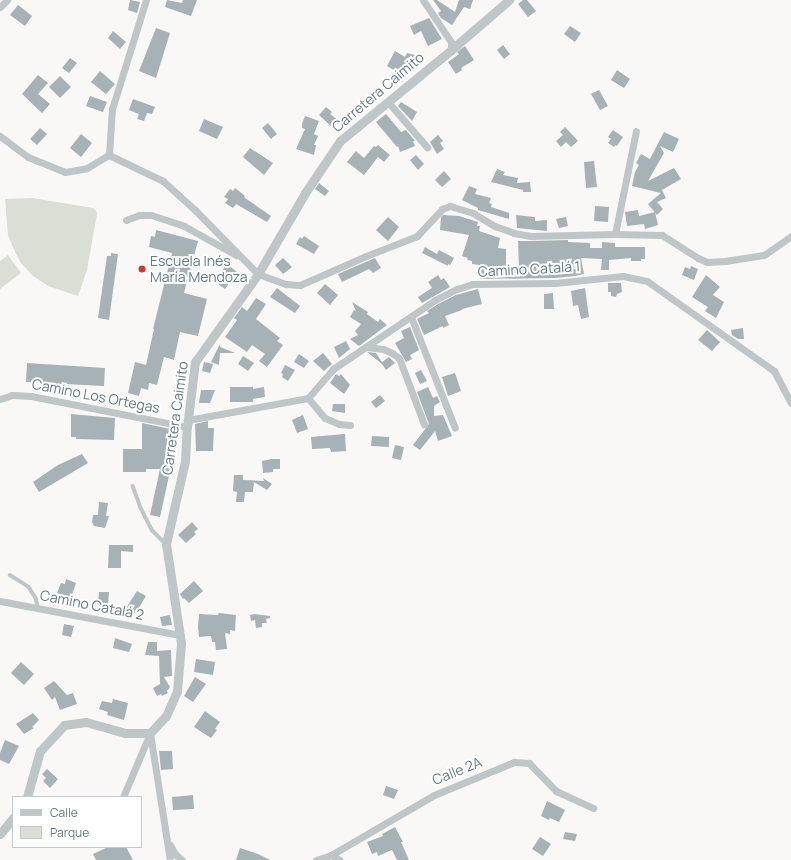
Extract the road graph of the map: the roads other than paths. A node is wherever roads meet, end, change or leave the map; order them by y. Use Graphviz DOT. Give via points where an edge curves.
graph roads {
  1 [pos="7,0"];
  2 [pos="146,0"];
  3 [pos="423,0"];
  4 [pos="509,0"];
  5 [pos="0,7"];
  6 [pos="451,50"];
  7 [pos="388,102"];
  8 [pos="636,131"];
  9 [pos="0,136"];
  10 [pos="427,147"];
  11 [pos="109,155"];
  12 [pos="126,220"];
  13 [pos="615,234"];
  14 [pos="791,236"];
  15 [pos="243,259"];
  16 [pos="258,274"];
  17 [pos="411,317"];
  18 [pos="366,347"];
  19 [pos="308,398"];
  20 [pos="0,399"];
  21 [pos="791,404"];
  22 [pos="187,423"];
  23 [pos="424,424"];
  24 [pos="350,425"];
  25 [pos="455,428"];
  26 [pos="134,486"];
  27 [pos="166,544"];
  28 [pos="10,575"];
  29 [pos="0,601"];
  30 [pos="38,608"];
  31 [pos="180,635"];
  32 [pos="150,733"];
  33 [pos="27,796"];
  34 [pos="123,796"];
  35 [pos="593,808"];
  36 [pos="12,819"];
  37 [pos="0,834"];
  38 [pos="168,839"];
  39 [pos="331,855"];
  40 [pos="170,860"];
  41 [pos="182,860"];
  42 [pos="316,860"];
  43 [pos="340,860"];
  1 -- 5 [label="street"];
  2 -- 11 [label="street" via="112,109"];
  3 -- 6 [label="street" via="451,42"];
  4 -- 6 [label="street, Carretera Caimito"];
  6 -- 7 [label="street, Carretera Caimito"];
  7 -- 10 [label="street"];
  7 -- 16 [label="street, Carretera Caimito" via="340,141 305,193"];
  8 -- 13 [label="street"];
  9 -- 11 [label="street" via="28,157 65,172 87,168"];
  11 -- 15 [label="street" via="163,181"];
  12 -- 15 [label="street" via="138,215 151,215 184,226"];
  13 -- 14 [label="street" via="662,235 707,262 764,255"];
  13 -- 16 [label="street" via="531,236 495,226 472,213 450,206 442,209 417,236 300,285 286,284"];
  15 -- 16 [label="street"];
  16 -- 22 [label="street, Carretera Caimito" via="194,362"];
  17 -- 18 [label="street, Camino Catalá 1"];
  17 -- 21 [label="street, Camino Catalá 1" via="435,300 472,284 555,283 624,276 647,281 774,372"];
  17 -- 25 [label="street"];
  18 -- 19 [label="street, Camino Catalá 1" via="333,369"];
  18 -- 23 [label="street" via="388,351 398,358"];
  19 -- 22 [label="street"];
  19 -- 24 [label="street" via="325,418 339,424"];
  20 -- 22 [label="street, Camino Los Ortegas" via="12,395 31,396"];
  22 -- 27 [label="street, Carretera Caimito" via="185,461"];
  26 -- 27 [label="lane" via="152,530"];
  27 -- 31 [label="street, Carretera Caimito"];
  28 -- 30 [label="lane" via="29,587 36,598"];
  29 -- 30 [label="street, Camino Catalá 2"];
  30 -- 31 [label="street, Camino Catalá 2"];
  31 -- 32 [label="street, Carretera Caimito" via="177,690 166,716"];
  32 -- 33 [label="street" via="124,733 86,722 64,725 40,751"];
  32 -- 34 [label="street"];
  32 -- 38 [label="street"];
  35 -- 39 [label="street, Calle 2A" via="556,791 529,763 514,762 434,795"];
  36 -- 37 [label="street"];
  38 -- 40 [label="street"];
  38 -- 41 [label="street" via="175,854"];
  39 -- 42 [label="street, Calle 2A"];
  39 -- 43 [label="street"];
}
